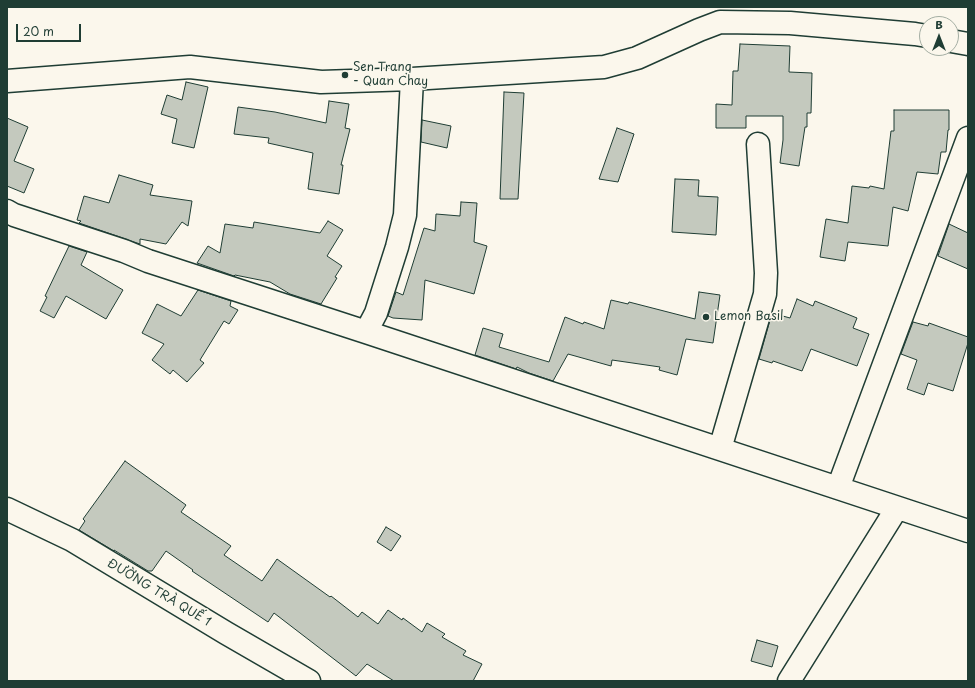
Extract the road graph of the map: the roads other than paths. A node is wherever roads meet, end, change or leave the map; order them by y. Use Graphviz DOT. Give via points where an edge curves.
graph roads {
  1 [pos="919,35"];
  2 [pos="412,79"];
  3 [pos="7,81"];
  4 [pos="968,138"];
  5 [pos="758,144"];
  6 [pos="7,211"];
  7 [pos="366,332"];
  8 [pos="720,449"];
  9 [pos="838,488"];
  10 [pos="897,508"];
  11 [pos="7,509"];
  12 [pos="968,531"];
  13 [pos="309,681"];
  14 [pos="789,681"];
  1 -- 2 [label="street" via="790,23 720,22 637,58 604,67"];
  2 -- 3 [label="street" via="321,82 190,67"];
  2 -- 7 [label="street" via="405,215 376,313"];
  4 -- 9 [label="street"];
  5 -- 8 [label="street" via="765,294"];
  6 -- 7 [label="street" via="148,261"];
  7 -- 8 [label="street"];
  8 -- 9 [label="street"];
  9 -- 10 [label="street"];
  10 -- 12 [label="street"];
  10 -- 14 [label="street"];
  11 -- 13 [label="street, ĐƯỜNG TRÀ QUẾ 1" via="72,540"];
}
